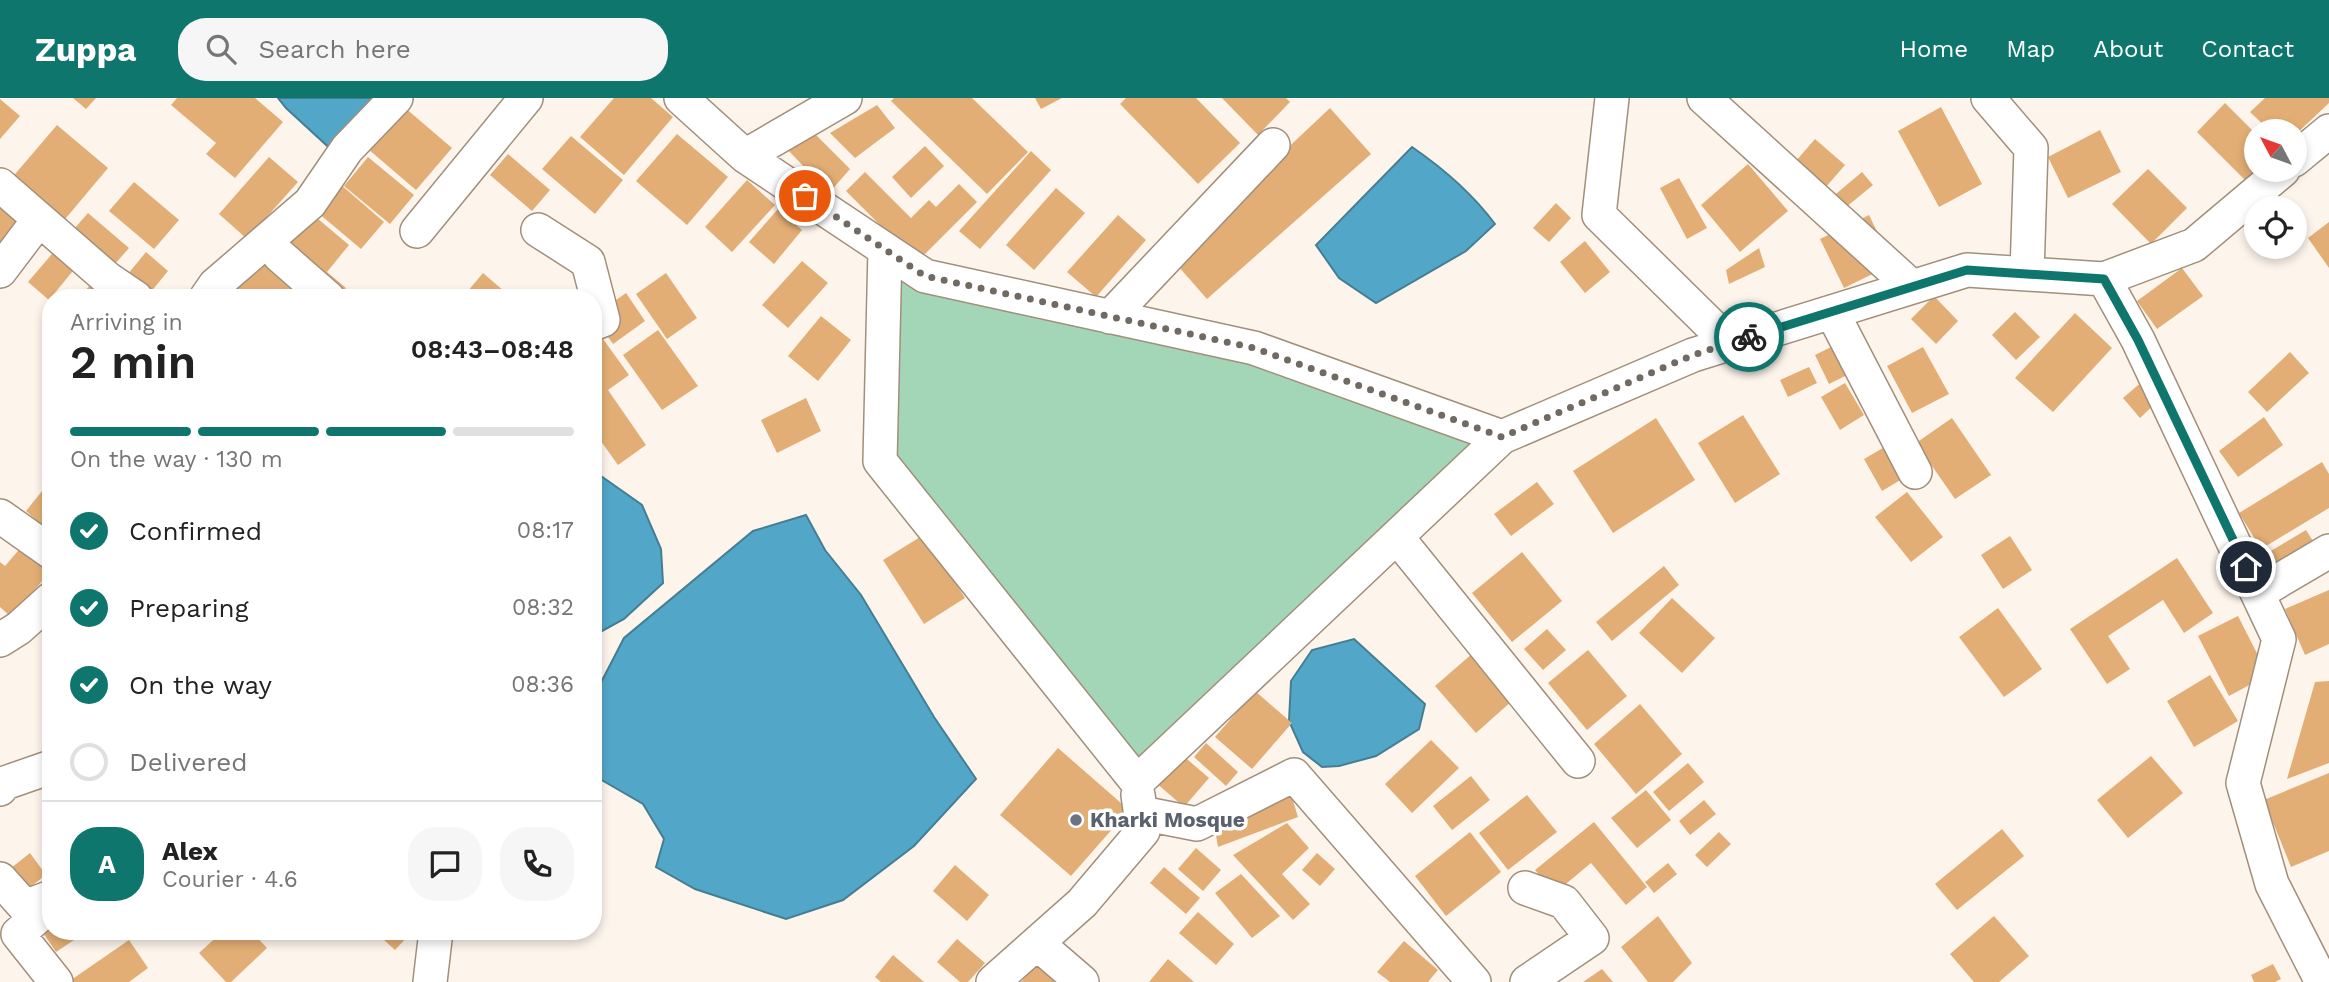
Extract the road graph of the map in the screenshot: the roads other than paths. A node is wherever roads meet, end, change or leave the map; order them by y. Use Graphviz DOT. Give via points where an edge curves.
graph roads {
  1 [pos="396,98"];
  2 [pos="526,98"];
  3 [pos="681,98"];
  4 [pos="845,98"];
  5 [pos="1612,98"];
  6 [pos="1704,98"];
  7 [pos="1988,98"];
  8 [pos="2329,131"];
  9 [pos="1273,145"];
  10 [pos="2307,149"];
  11 [pos="745,156"];
  12 [pos="2269,182"];
  13 [pos="0,186"];
  14 [pos="31,230"];
  15 [pos="538,230"];
  16 [pos="417,231"];
  17 [pos="886,250"];
  18 [pos="279,255"];
  19 [pos="0,271"];
  20 [pos="2027,274"];
  21 [pos="2104,279"];
  22 [pos="1912,287"];
  23 [pos="123,289"];
  24 [pos="212,289"];
  25 [pos="318,289"];
  26 [pos="595,289"];
  27 [pos="1832,312"];
  28 [pos="1110,317"];
  29 [pos="1729,343"];
  30 [pos="1502,437"];
  31 [pos="1915,472"];
  32 [pos="0,516"];
  33 [pos="1397,537"];
  34 [pos="42,546"];
  35 [pos="2329,551"];
  36 [pos="2258,593"];
  37 [pos="42,607"];
  38 [pos="0,640"];
  39 [pos="1578,761"];
  40 [pos="42,770"];
  41 [pos="0,789"];
  42 [pos="1139,798"];
  43 [pos="0,879"];
  44 [pos="1525,888"];
  45 [pos="42,900"];
  46 [pos="42,913"];
  47 [pos="435,940"];
  48 [pos="1046,951"];
  49 [pos="56,982"];
  50 [pos="430,982"];
  51 [pos="993,982"];
  52 [pos="1082,982"];
  53 [pos="1474,982"];
  54 [pos="1527,982"];
  55 [pos="2322,982"];
  1 -- 24 [label="street" via="347,149 310,203"];
  2 -- 16 [label="street"];
  3 -- 11 [label="street"];
  4 -- 11 [label="street"];
  5 -- 29 [label="street" via="1599,215"];
  6 -- 22 [label="street"];
  7 -- 20 [label="street" via="2031,148"];
  8 -- 10 [label="street"];
  9 -- 28 [label="street"];
  11 -- 17 [label="street"];
  12 -- 21 [label="street" via="2194,245"];
  13 -- 23 [label="street"];
  14 -- 19 [label="street"];
  15 -- 26 [label="street" via="588,262"];
  17 -- 28 [label="street" via="925,276"];
  17 -- 42 [label="street" via="880,461"];
  18 -- 25 [label="street"];
  20 -- 21 [label="street"];
  20 -- 22 [label="street" via="1967,270"];
  21 -- 36 [label="street" via="2138,340"];
  22 -- 27 [label="street"];
  27 -- 29 [label="street"];
  27 -- 31 [label="street"];
  28 -- 30 [label="street" via="1254,348"];
  29 -- 30 [label="street"];
  30 -- 33 [label="street"];
  32 -- 34 [label="street"];
  33 -- 39 [label="street"];
  33 -- 42 [label="street"];
  35 -- 36 [label="street"];
  36 -- 55 [label="street" via="2279,639 2243,783 2272,884"];
  37 -- 38 [label="street"];
  40 -- 41 [label="street"];
  42 -- 51 [label="street" via="1143,831 1082,903"];
  42 -- 53 [label="street" via="1197,824 1294,775"];
  43 -- 45 [label="street" via="24,906"];
  44 -- 54 [label="street" via="1564,902 1592,938"];
  46 -- 49 [label="street" via="18,933"];
  47 -- 50 [label="street"];
  48 -- 52 [label="street"];
}
